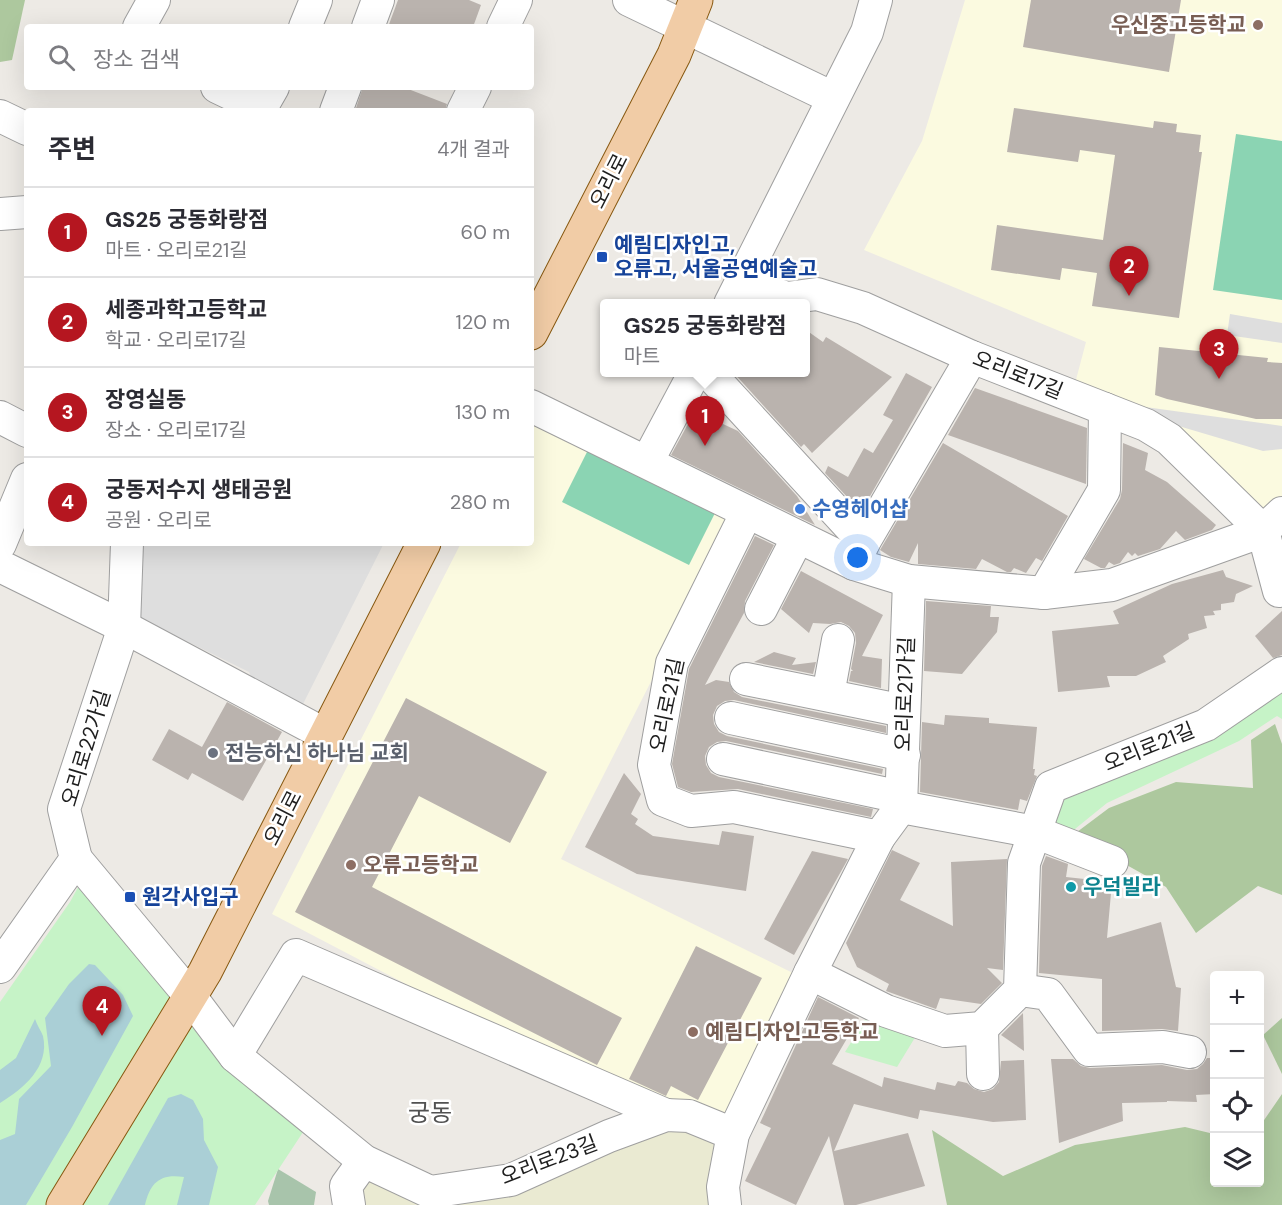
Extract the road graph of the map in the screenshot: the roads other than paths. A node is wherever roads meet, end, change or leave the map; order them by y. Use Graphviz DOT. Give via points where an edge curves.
graph roads {
  1 [pos="154,0"];
  2 [pos="316,0"];
  3 [pos="378,0"];
  4 [pos="516,0"];
  5 [pos="628,0"];
  6 [pos="876,0"];
  7 [pos="691,14"];
  8 [pos="141,24"];
  9 [pos="306,24"];
  10 [pos="369,24"];
  11 [pos="504,24"];
  12 [pos="344,90"];
  13 [pos="474,90"];
  14 [pos="223,97"];
  15 [pos="833,98"];
  16 [pos="267,102"];
  17 [pos="337,108"];
  18 [pos="464,108"];
  19 [pos="0,116"];
  20 [pos="24,128"];
  21 [pos="24,212"];
  22 [pos="0,214"];
  23 [pos="735,293"];
  24 [pos="534,327"];
  25 [pos="972,357"];
  26 [pos="692,377"];
  27 [pos="712,377"];
  28 [pos="534,407"];
  29 [pos="1105,409"];
  30 [pos="0,417"];
  31 [pos="24,429"];
  32 [pos="648,462"];
  33 [pos="24,486"];
  34 [pos="747,512"];
  35 [pos="1273,522"];
  36 [pos="798,537"];
  37 [pos="0,544"];
  38 [pos="127,546"];
  39 [pos="422,546"];
  40 [pos="859,553"];
  41 [pos="0,567"];
  42 [pos="909,581"];
  43 [pos="1282,587"];
  44 [pos="1044,593"];
  45 [pos="761,609"];
  46 [pos="124,627"];
  47 [pos="838,640"];
  48 [pos="1282,673"];
  49 [pos="746,679"];
  50 [pos="816,693"];
  51 [pos="904,711"];
  52 [pos="731,718"];
  53 [pos="802,733"];
  54 [pos="326,735"];
  55 [pos="904,755"];
  56 [pos="723,759"];
  57 [pos="799,775"];
  58 [pos="901,802"];
  59 [pos="1035,832"];
  60 [pos="879,837"];
  61 [pos="76,860"];
  62 [pos="1112,862"];
  63 [pos="0,967"];
  64 [pos="810,973"];
  65 [pos="1020,990"];
  66 [pos="190,996"];
  67 [pos="982,1028"];
  68 [pos="1190,1052"];
  69 [pos="235,1056"];
  70 [pos="983,1074"];
  71 [pos="666,1115"];
  72 [pos="733,1134"];
  73 [pos="364,1161"];
  74 [pos="63,1205"];
  75 [pos="349,1205"];
  76 [pos="725,1205"];
  1 -- 8 [label="street"];
  2 -- 9 [label="street"];
  3 -- 10 [label="street"];
  4 -- 11 [label="street"];
  5 -- 7 [label="street"];
  6 -- 15 [label="street, 오리로17길" via="867,32"];
  7 -- 15 [label="street"];
  7 -- 24 [label="main road, 오리로" via="674,55"];
  12 -- 17 [label="street"];
  13 -- 18 [label="street"];
  14 -- 16 [label="street"];
  15 -- 23 [label="street, 오리로17길"];
  19 -- 20 [label="street"];
  21 -- 22 [label="street"];
  23 -- 25 [label="street, 오리로17길" via="787,298 817,294 863,308"];
  25 -- 29 [label="street, 오리로17길"];
  25 -- 40 [label="street"];
  26 -- 32 [label="street"];
  27 -- 40 [label="street"];
  28 -- 32 [label="street"];
  29 -- 35 [label="street, 오리로17길" via="1169,439"];
  29 -- 44 [label="street" via="1104,489"];
  30 -- 31 [label="street"];
  32 -- 34 [label="street"];
  33 -- 37 [label="street"];
  34 -- 36 [label="street"];
  34 -- 60 [label="street, 오리로21길" via="672,663 654,765 663,800 691,811 734,807"];
  35 -- 43 [label="street" via="1279,591"];
  35 -- 44 [label="street" via="1112,585"];
  36 -- 40 [label="street"];
  36 -- 45 [label="street"];
  38 -- 46 [label="street, 오리로22가길"];
  39 -- 54 [label="main road, 오리로"];
  40 -- 42 [label="street"];
  41 -- 46 [label="street"];
  42 -- 44 [label="street"];
  42 -- 51 [label="street, 오리로21가길"];
  46 -- 54 [label="street"];
  46 -- 61 [label="street, 오리로22가길" via="64,809"];
  47 -- 50 [label="street"];
  48 -- 59 [label="street, 오리로21길" via="1206,724 1051,787"];
  49 -- 50 [label="street"];
  50 -- 51 [label="street"];
  50 -- 53 [label="street"];
  51 -- 55 [label="street, 오리로21가길"];
  52 -- 53 [label="street"];
  53 -- 55 [label="street"];
  53 -- 57 [label="street"];
  54 -- 66 [label="main road, 오리로"];
  55 -- 58 [label="street, 오리로21가길"];
  56 -- 57 [label="street"];
  57 -- 58 [label="street"];
  58 -- 59 [label="street"];
  58 -- 60 [label="street"];
  59 -- 62 [label="street"];
  59 -- 65 [label="street" via="1024,864"];
  60 -- 64 [label="street"];
  61 -- 63 [label="street"];
  61 -- 66 [label="street"];
  64 -- 67 [label="street" via="886,1011 945,1031"];
  64 -- 72 [label="street"];
  65 -- 67 [label="street"];
  65 -- 68 [label="street" via="1048,994 1089,1050 1163,1047"];
  66 -- 69 [label="street, 오리로23길"];
  66 -- 74 [label="main road, 오리로"];
  67 -- 70 [label="street"];
  69 -- 71 [label="street" via="296,955"];
  69 -- 73 [label="street, 오리로23길"];
  71 -- 72 [label="street, 오리로23길" via="689,1116"];
  71 -- 73 [label="street, 오리로23길" via="510,1180 430,1192"];
  72 -- 76 [label="street" via="723,1187"];
  73 -- 75 [label="street" via="346,1186"];
}
